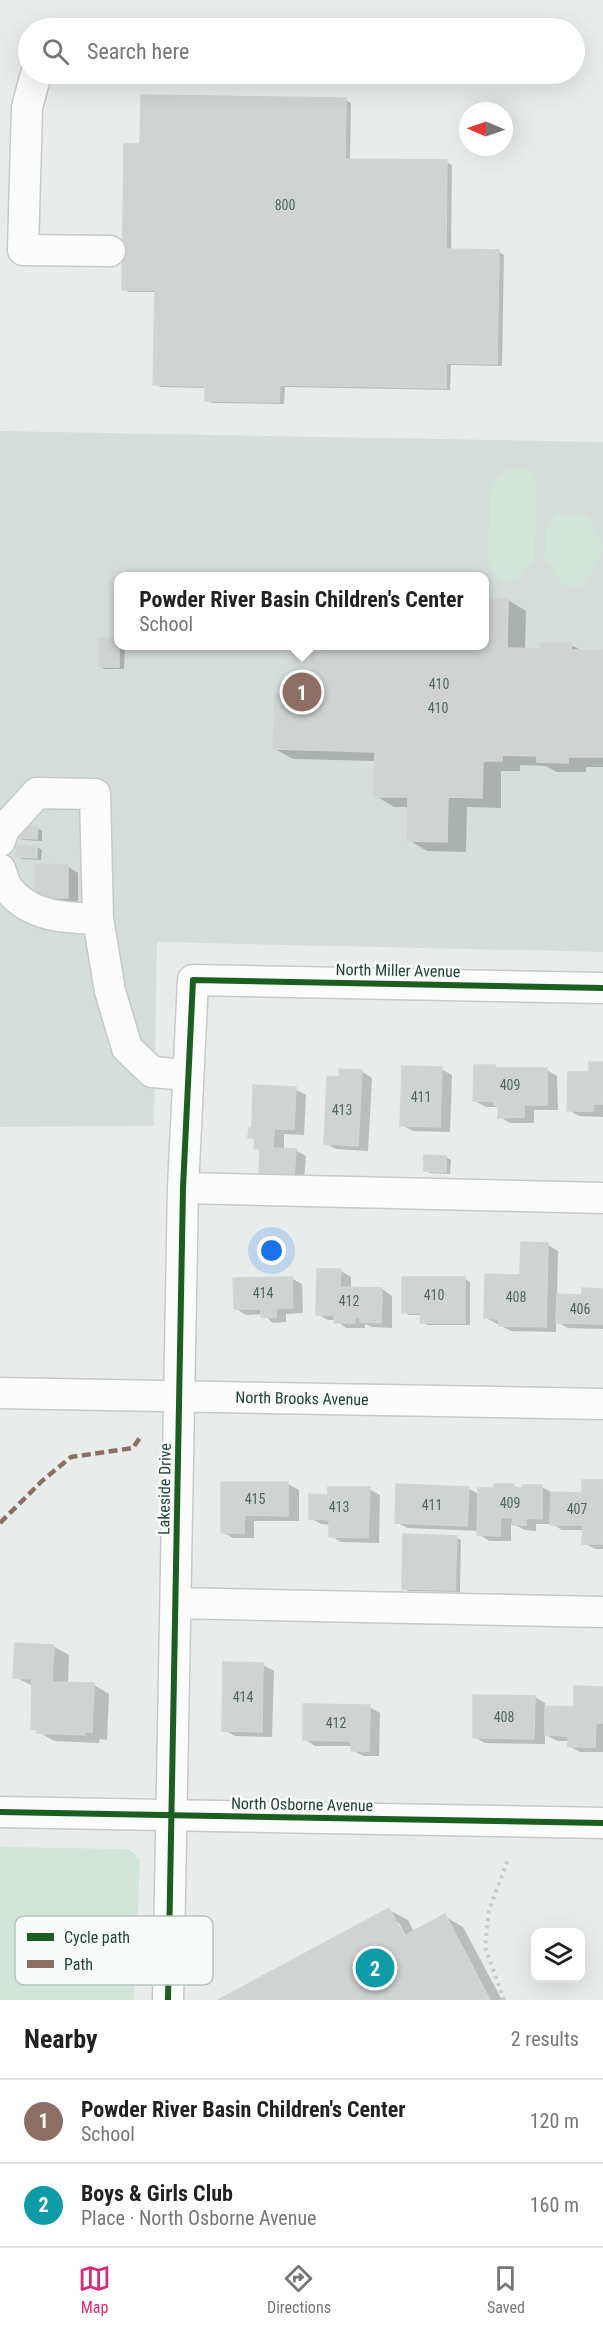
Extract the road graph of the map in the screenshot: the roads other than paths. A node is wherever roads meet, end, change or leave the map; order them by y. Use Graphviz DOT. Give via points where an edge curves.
graph roads {
  1 [pos="33,84"];
  2 [pos="110,251"];
  3 [pos="0,841"];
  4 [pos="0,869"];
  5 [pos="98,919"];
  6 [pos="193,980"];
  7 [pos="603,988"];
  8 [pos="188,1076"];
  9 [pos="183,1188"];
  10 [pos="603,1198"];
  11 [pos="0,1393"];
  12 [pos="179,1396"];
  13 [pos="603,1404"];
  14 [pos="176,1603"];
  15 [pos="603,1612"];
  16 [pos="0,1812"];
  17 [pos="172,1815"];
  18 [pos="603,1823"];
  19 [pos="170,1916"];
  20 [pos="168,1985"];
  21 [pos="168,2000"];
  1 -- 2 [label="street" via="27,107 23,250"];
  3 -- 5 [label="street" via="4,829 37,793 95,794"];
  4 -- 5 [label="street" via="7,886 31,909 66,918"];
  5 -- 8 [label="street" via="110,991 127,1048 153,1072"];
  6 -- 7 [label="street, North Miller Avenue"];
  6 -- 8 [label="street, Lakeside Drive"];
  8 -- 9 [label="street, Lakeside Drive"];
  9 -- 10 [label="street"];
  9 -- 12 [label="street, Lakeside Drive"];
  11 -- 12 [label="street, North Brooks Avenue"];
  12 -- 13 [label="street, North Brooks Avenue"];
  12 -- 14 [label="street, Lakeside Drive"];
  14 -- 15 [label="street"];
  14 -- 17 [label="street, Lakeside Drive"];
  16 -- 17 [label="street, North Osborne Avenue"];
  17 -- 18 [label="street, North Osborne Avenue"];
  17 -- 19 [label="street, Lakeside Drive"];
  20 -- 21 [label="street, Lakeside Drive"];
}
